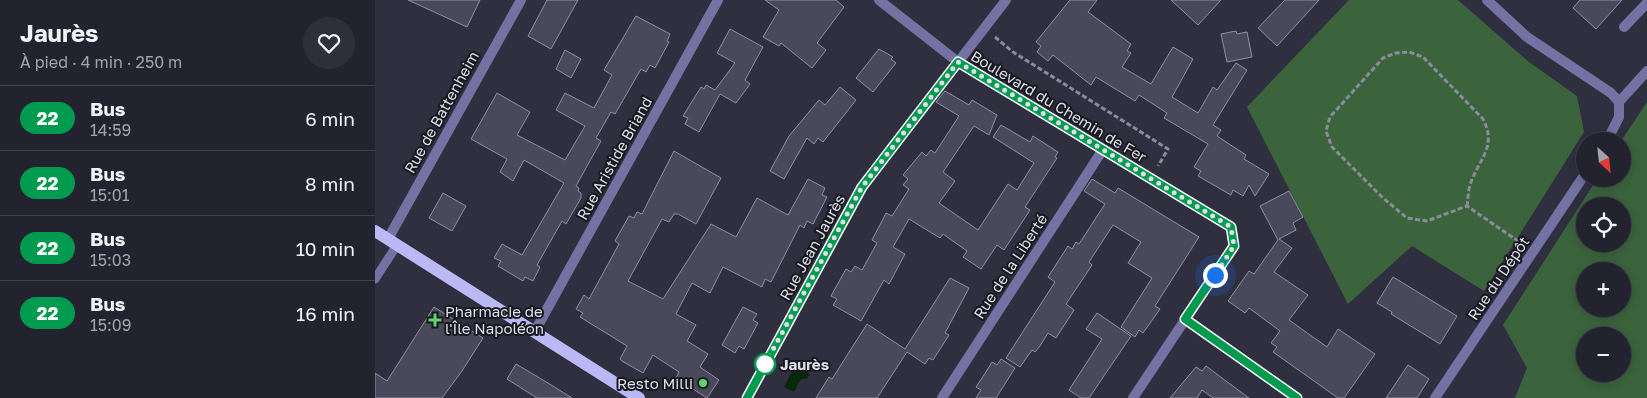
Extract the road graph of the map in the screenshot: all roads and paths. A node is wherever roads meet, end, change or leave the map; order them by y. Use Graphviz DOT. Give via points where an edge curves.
graph roads {
  1 [pos="521,0"];
  2 [pos="718,0"];
  3 [pos="879,0"];
  4 [pos="1006,0"];
  5 [pos="1487,0"];
  6 [pos="1647,3"];
  7 [pos="1624,27"];
  8 [pos="995,37"];
  9 [pos="958,62"];
  10 [pos="1647,72"];
  11 [pos="1619,102"];
  12 [pos="1612,132"];
  13 [pos="1102,151"];
  14 [pos="1151,180"];
  15 [pos="1576,188"];
  16 [pos="1467,206"];
  17 [pos="375,231"];
  18 [pos="392,242"];
  19 [pos="1534,251"];
  20 [pos="375,279"];
  21 [pos="1185,319"];
  22 [pos="535,331"];
  23 [pos="639,398"];
  24 [pos="747,398"];
  25 [pos="942,398"];
  26 [pos="1133,398"];
  27 [pos="1297,398"];
  28 [pos="1435,398"];
  1 -- 18 [label="street, Rue de Battenheim"];
  2 -- 22 [label="street, Rue Aristide Briand"];
  3 -- 9 [label="street, Boulevard du Chemin de Fer"];
  4 -- 9 [label="street, Rue Jean Jaurès"];
  5 -- 11 [label="street" via="1527,37 1611,93"];
  6 -- 7 [label="street"];
  8 -- 14 [label="path" via="1013,52 1168,149"];
  9 -- 13 [label="street, Boulevard du Chemin de Fer"];
  9 -- 24 [label="street, Rue Jean Jaurès" via="862,187"];
  10 -- 11 [label="street"];
  11 -- 12 [label="street" via="1619,117"];
  13 -- 14 [label="street, Boulevard du Chemin de Fer"];
  13 -- 25 [label="street, Rue de la Liberté"];
  14 -- 21 [label="street, Boulevard du Chemin de Fer" via="1231,227 1234,246"];
  15 -- 19 [label="street, Rue du Dépôt"];
  16 -- 16 [label="path" via="1427,221 1407,218 1332,147 1326,131 1330,117 1383,58 1409,52 1423,58 1483,119 1490,132 1488,147 1470,184"];
  16 -- 19 [label="path"];
  17 -- 18 [label="main road"];
  18 -- 20 [label="lane"];
  18 -- 22 [label="main road"];
  19 -- 28 [label="street, Rue du Dépôt"];
  21 -- 26 [label="street"];
  21 -- 27 [label="street"];
  22 -- 23 [label="main road"];
}
